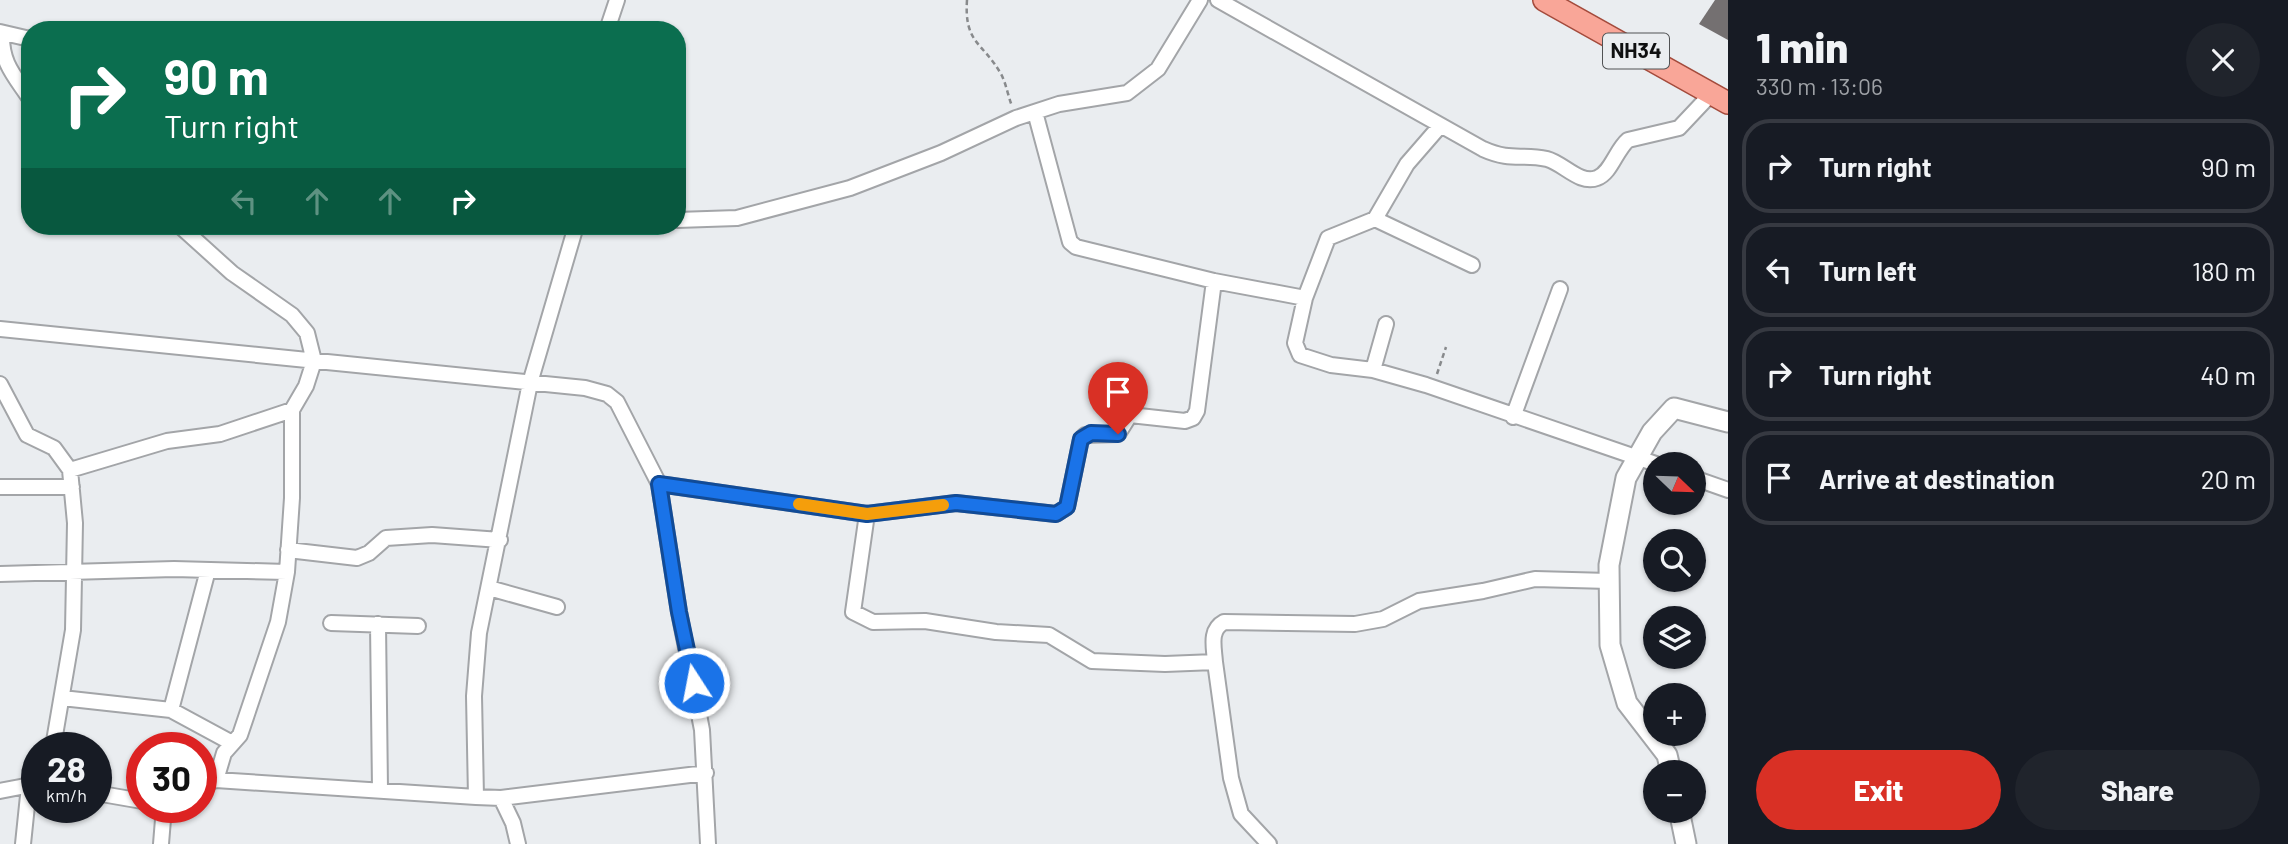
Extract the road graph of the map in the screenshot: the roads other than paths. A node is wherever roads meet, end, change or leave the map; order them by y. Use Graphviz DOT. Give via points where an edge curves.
graph roads {
  1 [pos="617,0"];
  2 [pos="1200,0"];
  3 [pos="1219,0"];
  4 [pos="1544,0"];
  5 [pos="610,21"];
  6 [pos="1,33"];
  7 [pos="21,37"];
  8 [pos="21,86"];
  9 [pos="1720,98"];
  10 [pos="1035,112"];
  11 [pos="1440,125"];
  12 [pos="1375,219"];
  13 [pos="686,220"];
  14 [pos="190,235"];
  15 [pos="573,235"];
  16 [pos="1472,265"];
  17 [pos="1214,281"];
  18 [pos="1560,289"];
  19 [pos="1306,298"];
  20 [pos="1386,324"];
  21 [pos="0,329"];
  22 [pos="314,361"];
  23 [pos="1373,370"];
  24 [pos="530,383"];
  25 [pos="0,384"];
  26 [pos="292,410"];
  27 [pos="1513,417"];
  28 [pos="1728,422"];
  29 [pos="1649,452"];
  30 [pos="1643,460"];
  31 [pos="1643,464"];
  32 [pos="69,471"];
  33 [pos="1706,482"];
  34 [pos="659,484"];
  35 [pos="0,487"];
  36 [pos="72,487"];
  37 [pos="1728,490"];
  38 [pos="867,514"];
  39 [pos="500,540"];
  40 [pos="288,550"];
  41 [pos="76,570"];
  42 [pos="208,570"];
  43 [pos="287,572"];
  44 [pos="0,574"];
  45 [pos="1609,581"];
  46 [pos="489,588"];
  47 [pos="557,607"];
  48 [pos="331,623"];
  49 [pos="378,624"];
  50 [pos="418,626"];
  51 [pos="1215,662"];
  52 [pos="62,698"];
  53 [pos="171,710"];
  54 [pos="56,732"];
  55 [pos="232,743"];
  56 [pos="1668,760"];
  57 [pos="706,774"];
  58 [pos="217,776"];
  59 [pos="217,780"];
  60 [pos="21,787"];
  61 [pos="380,789"];
  62 [pos="0,791"];
  63 [pos="476,797"];
  64 [pos="501,798"];
  65 [pos="27,823"];
  66 [pos="163,823"];
  67 [pos="1682,823"];
  68 [pos="23,844"];
  69 [pos="161,844"];
  70 [pos="518,844"];
  71 [pos="708,844"];
  72 [pos="1269,844"];
  73 [pos="1686,844"];
  1 -- 5 [label="street"];
  2 -- 10 [label="street" via="1158,69 1127,93"];
  3 -- 11 [label="street"];
  4 -- 9 [label="main road, NH34"];
  6 -- 7 [label="street"];
  6 -- 8 [label="street" via="1,53"];
  9 -- 11 [label="street" via="1679,128 1628,140 1603,175 1594,180 1548,159 1500,157"];
  10 -- 13 [label="street" via="850,188 737,218"];
  10 -- 17 [label="street" via="1070,242"];
  11 -- 12 [label="street" via="1406,164"];
  12 -- 16 [label="street"];
  12 -- 19 [label="street" via="1328,239"];
  14 -- 22 [label="street" via="232,273 292,315 307,333"];
  15 -- 24 [label="street"];
  17 -- 19 [label="street"];
  17 -- 38 [label="street" via="1193,418 1130,415 1118,434 1085,435 1063,512 956,503"];
  18 -- 27 [label="street"];
  19 -- 23 [label="street" via="1295,343 1300,355 1331,365"];
  20 -- 23 [label="street"];
  21 -- 22 [label="street"];
  22 -- 24 [label="street"];
  22 -- 26 [label="street"];
  23 -- 27 [label="street"];
  24 -- 34 [label="street" via="607,394 617,402"];
  24 -- 39 [label="street"];
  25 -- 32 [label="street" via="27,435 60,453"];
  26 -- 32 [label="street" via="220,434 167,441"];
  26 -- 40 [label="street"];
  27 -- 30 [label="street"];
  28 -- 29 [label="street" via="1674,408 1652,432"];
  31 -- 45 [label="street" via="1626,478"];
  32 -- 36 [label="street"];
  33 -- 37 [label="street"];
  34 -- 38 [label="street"];
  34 -- 57 [label="street"];
  35 -- 36 [label="street"];
  36 -- 41 [label="street"];
  38 -- 51 [label="street" via="853,612 873,622 925,621 1049,635 1092,661"];
  39 -- 40 [label="street" via="432,535 386,538 357,558"];
  39 -- 46 [label="street"];
  40 -- 43 [label="street"];
  41 -- 42 [label="street"];
  41 -- 44 [label="street"];
  41 -- 52 [label="street" via="73,630"];
  42 -- 43 [label="street"];
  42 -- 53 [label="street"];
  43 -- 55 [label="street" via="264,667 240,734"];
  45 -- 51 [label="street" via="1535,579 1419,601 1384,619 1355,624 1224,622 1214,634"];
  45 -- 56 [label="street" via="1610,646 1628,703"];
  46 -- 47 [label="street"];
  46 -- 63 [label="street" via="479,633 474,696"];
  48 -- 49 [label="street"];
  49 -- 50 [label="street"];
  49 -- 61 [label="street"];
  51 -- 72 [label="street" via="1231,778 1241,814"];
  52 -- 53 [label="street"];
  52 -- 54 [label="street"];
  53 -- 55 [label="street"];
  55 -- 58 [label="street" via="224,752"];
  57 -- 64 [label="street"];
  57 -- 71 [label="street"];
  59 -- 61 [label="street"];
  60 -- 62 [label="street"];
  61 -- 63 [label="street"];
  63 -- 64 [label="street"];
  64 -- 70 [label="street"];
  65 -- 68 [label="street"];
  66 -- 69 [label="street"];
  67 -- 73 [label="street"];
}
